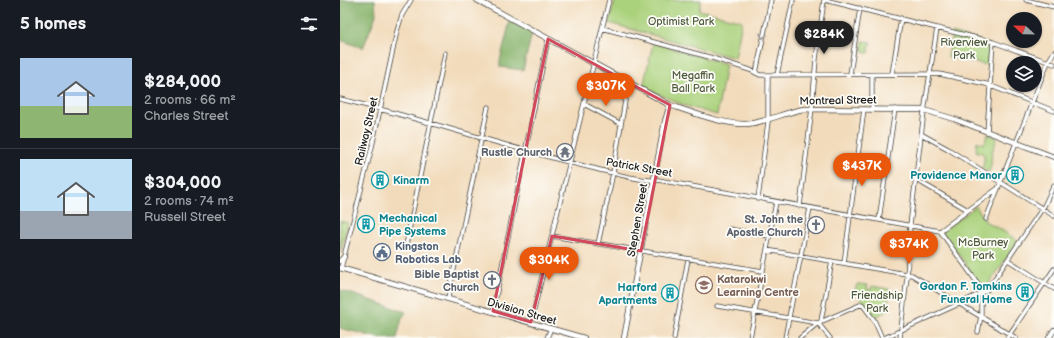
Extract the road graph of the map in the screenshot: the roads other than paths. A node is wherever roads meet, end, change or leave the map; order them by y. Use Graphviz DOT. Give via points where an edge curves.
graph roads {
  1 [pos="411,0"];
  2 [pos="477,0"];
  3 [pos="609,0"];
  4 [pos="771,0"];
  5 [pos="792,0"];
  6 [pos="825,0"];
  7 [pos="1026,0"];
  8 [pos="1054,7"];
  9 [pos="860,8"];
  10 [pos="901,18"];
  11 [pos="602,28"];
  12 [pos="937,28"];
  13 [pos="548,39"];
  14 [pos="994,42"];
  15 [pos="445,52"];
  16 [pos="1054,52"];
  17 [pos="1048,62"];
  18 [pos="593,64"];
  19 [pos="1054,64"];
  20 [pos="756,72"];
  21 [pos="814,74"];
  22 [pos="850,74"];
  23 [pos="892,74"];
  24 [pos="929,74"];
  25 [pos="768,75"];
  26 [pos="777,75"];
  27 [pos="872,75"];
  28 [pos="628,83"];
  29 [pos="990,86"];
  30 [pos="340,99"];
  31 [pos="1032,102"];
  32 [pos="584,104"];
  33 [pos="670,105"];
  34 [pos="488,107"];
  35 [pos="381,108"];
  36 [pos="812,108"];
  37 [pos="872,108"];
  38 [pos="864,109"];
  39 [pos="895,109"];
  40 [pos="924,110"];
  41 [pos="1054,111"];
  42 [pos="768,119"];
  43 [pos="432,123"];
  44 [pos="621,124"];
  45 [pos="987,132"];
  46 [pos="921,134"];
  47 [pos="482,137"];
  48 [pos="1016,143"];
  49 [pos="526,150"];
  50 [pos="1054,157"];
  51 [pos="570,163"];
  52 [pos="613,173"];
  53 [pos="915,179"];
  54 [pos="654,180"];
  55 [pos="1001,182"];
  56 [pos="1054,185"];
  57 [pos="998,188"];
  58 [pos="758,199"];
  59 [pos="776,202"];
  60 [pos="800,206"];
  61 [pos="810,208"];
  62 [pos="1042,209"];
  63 [pos="968,210"];
  64 [pos="851,215"];
  65 [pos="1054,216"];
  66 [pos="986,218"];
  67 [pos="879,220"];
  68 [pos="910,225"];
  69 [pos="729,229"];
  70 [pos="940,231"];
  71 [pos="552,236"];
  72 [pos="769,236"];
  73 [pos="598,244"];
  74 [pos="406,245"];
  75 [pos="767,250"];
  76 [pos="641,251"];
  77 [pos="801,255"];
  78 [pos="344,257"];
  79 [pos="688,259"];
  80 [pos="1008,260"];
  81 [pos="340,261"];
  82 [pos="832,261"];
  83 [pos="844,263"];
  84 [pos="341,268"];
  85 [pos="1054,269"];
  86 [pos="762,271"];
  87 [pos="907,273"];
  88 [pos="1044,283"];
  89 [pos="1054,290"];
  90 [pos="982,292"];
  91 [pos="448,298"];
  92 [pos="961,303"];
  93 [pos="717,306"];
  94 [pos="493,312"];
  95 [pos="755,312"];
  96 [pos="981,316"];
  97 [pos="789,318"];
  98 [pos="531,322"];
  99 [pos="819,322"];
  100 [pos="551,328"];
  101 [pos="1054,330"];
  102 [pos="901,331"];
  103 [pos="978,332"];
  104 [pos="1008,336"];
  105 [pos="547,338"];
  106 [pos="584,338"];
  107 [pos="624,338"];
  108 [pos="674,338"];
  109 [pos="750,338"];
  110 [pos="785,338"];
  111 [pos="800,338"];
  112 [pos="830,338"];
  113 [pos="883,338"];
  114 [pos="900,338"];
  115 [pos="1016,338"];
  116 [pos="1049,338"];
  1 -- 35 [label="street, Railway Street" via="402,14 397,31"];
  2 -- 13 [label="main road, Montreal Street"];
  3 -- 11 [label="street"];
  4 -- 20 [label="street, one-way"];
  5 -- 26 [label="street"];
  6 -- 9 [label="street"];
  6 -- 21 [label="street"];
  7 -- 8 [label="street"];
  9 -- 10 [label="street"];
  9 -- 22 [label="street"];
  10 -- 12 [label="street"];
  10 -- 23 [label="street"];
  11 -- 18 [label="street"];
  11 -- 20 [label="street"];
  12 -- 14 [label="street"];
  12 -- 24 [label="street"];
  13 -- 18 [label="main road, Montreal Street"];
  13 -- 49 [label="street"];
  14 -- 17 [label="street"];
  14 -- 29 [label="street"];
  15 -- 43 [label="street"];
  16 -- 17 [label="street"];
  17 -- 19 [label="street"];
  17 -- 31 [label="street"];
  18 -- 28 [label="main road, Montreal Street"];
  18 -- 32 [label="street"];
  20 -- 25 [label="street"];
  21 -- 22 [label="street"];
  21 -- 26 [label="street"];
  21 -- 36 [label="street"];
  22 -- 27 [label="street"];
  23 -- 24 [label="street"];
  23 -- 27 [label="street"];
  24 -- 29 [label="street" via="945,75"];
  24 -- 40 [label="street"];
  25 -- 26 [label="street"];
  25 -- 42 [label="street"];
  27 -- 37 [label="street"];
  28 -- 33 [label="main road, Montreal Street"];
  28 -- 44 [label="street"];
  29 -- 31 [label="street"];
  29 -- 45 [label="street"];
  30 -- 35 [label="street, Patrick Street"];
  31 -- 41 [label="street"];
  31 -- 48 [label="street"];
  32 -- 44 [label="street"];
  32 -- 51 [label="street"];
  33 -- 42 [label="main road, Montreal Street" via="740,124"];
  33 -- 54 [label="main road, Stephen Street"];
  34 -- 47 [label="street"];
  35 -- 43 [label="street, Patrick Street"];
  35 -- 78 [label="street, Railway Street"];
  36 -- 38 [label="main road, Montreal Street"];
  36 -- 42 [label="main road, Montreal Street"];
  36 -- 60 [label="street"];
  37 -- 38 [label="main road, Montreal Street"];
  37 -- 39 [label="main road, Montreal Street"];
  38 -- 64 [label="street"];
  39 -- 40 [label="main road, Montreal Street"];
  39 -- 67 [label="street"];
  40 -- 45 [label="main road, Montreal Street"];
  40 -- 46 [label="street"];
  42 -- 58 [label="street"];
  43 -- 47 [label="street, Patrick Street"];
  43 -- 74 [label="street"];
  44 -- 52 [label="street"];
  45 -- 48 [label="main road, Montreal Street"];
  46 -- 53 [label="street"];
  46 -- 55 [label="street"];
  47 -- 49 [label="street, Patrick Street"];
  47 -- 91 [label="street"];
  48 -- 50 [label="main road, Montreal Street"];
  48 -- 55 [label="street"];
  49 -- 51 [label="street, Patrick Street"];
  49 -- 94 [label="street"];
  51 -- 52 [label="street, Patrick Street"];
  51 -- 71 [label="street"];
  52 -- 54 [label="street, Patrick Street"];
  52 -- 73 [label="street"];
  53 -- 63 [label="street"];
  53 -- 68 [label="street"];
  54 -- 58 [label="street, Patrick Street"];
  54 -- 76 [label="main road, Stephen Street"];
  55 -- 57 [label="street"];
  55 -- 62 [label="street"];
  56 -- 62 [label="street"];
  57 -- 63 [label="street"];
  57 -- 66 [label="street"];
  58 -- 59 [label="street, Patrick Street"];
  59 -- 60 [label="street, Patrick Street"];
  59 -- 72 [label="street"];
  60 -- 61 [label="street, Patrick Street"];
  61 -- 64 [label="street, Patrick Street"];
  61 -- 77 [label="street"];
  62 -- 65 [label="street"];
  62 -- 80 [label="street"];
  63 -- 70 [label="street"];
  64 -- 67 [label="street, Patrick Street"];
  64 -- 83 [label="street"];
  67 -- 68 [label="street, Patrick Street"];
  68 -- 70 [label="street, Patrick Street"];
  68 -- 87 [label="street"];
  69 -- 72 [label="street"];
  70 -- 90 [label="street"];
  71 -- 73 [label="street"];
  71 -- 98 [label="street"];
  72 -- 75 [label="street"];
  73 -- 76 [label="street"];
  75 -- 77 [label="street"];
  75 -- 86 [label="street"];
  76 -- 79 [label="street"];
  76 -- 107 [label="main road, Stephen Street"];
  77 -- 82 [label="street"];
  77 -- 97 [label="street"];
  78 -- 81 [label="main road"];
  78 -- 84 [label="street, Railway Street"];
  79 -- 86 [label="street"];
  79 -- 108 [label="street"];
  80 -- 88 [label="street"];
  80 -- 90 [label="street" via="989,287"];
  82 -- 83 [label="street"];
  82 -- 99 [label="street"];
  83 -- 87 [label="street"];
  84 -- 91 [label="main road, Division Street"];
  85 -- 88 [label="street"];
  86 -- 95 [label="street"];
  87 -- 92 [label="street"];
  87 -- 102 [label="street"];
  88 -- 89 [label="street"];
  88 -- 104 [label="street"];
  90 -- 92 [label="street"];
  90 -- 96 [label="street"];
  91 -- 94 [label="main road, Division Street"];
  92 -- 96 [label="street"];
  92 -- 102 [label="street"];
  93 -- 95 [label="street"];
  94 -- 98 [label="main road, Division Street"];
  95 -- 97 [label="street"];
  95 -- 109 [label="street"];
  96 -- 103 [label="street"];
  96 -- 104 [label="street"];
  97 -- 99 [label="street"];
  97 -- 110 [label="street"];
  98 -- 100 [label="main road, Division Street"];
  99 -- 111 [label="street"];
  99 -- 112 [label="street"];
  99 -- 113 [label="street" via="862,304"];
  100 -- 105 [label="street"];
  100 -- 106 [label="main road, Division Street"];
  101 -- 116 [label="main road"];
  102 -- 113 [label="street"];
  102 -- 114 [label="street"];
  104 -- 115 [label="street"];
}
